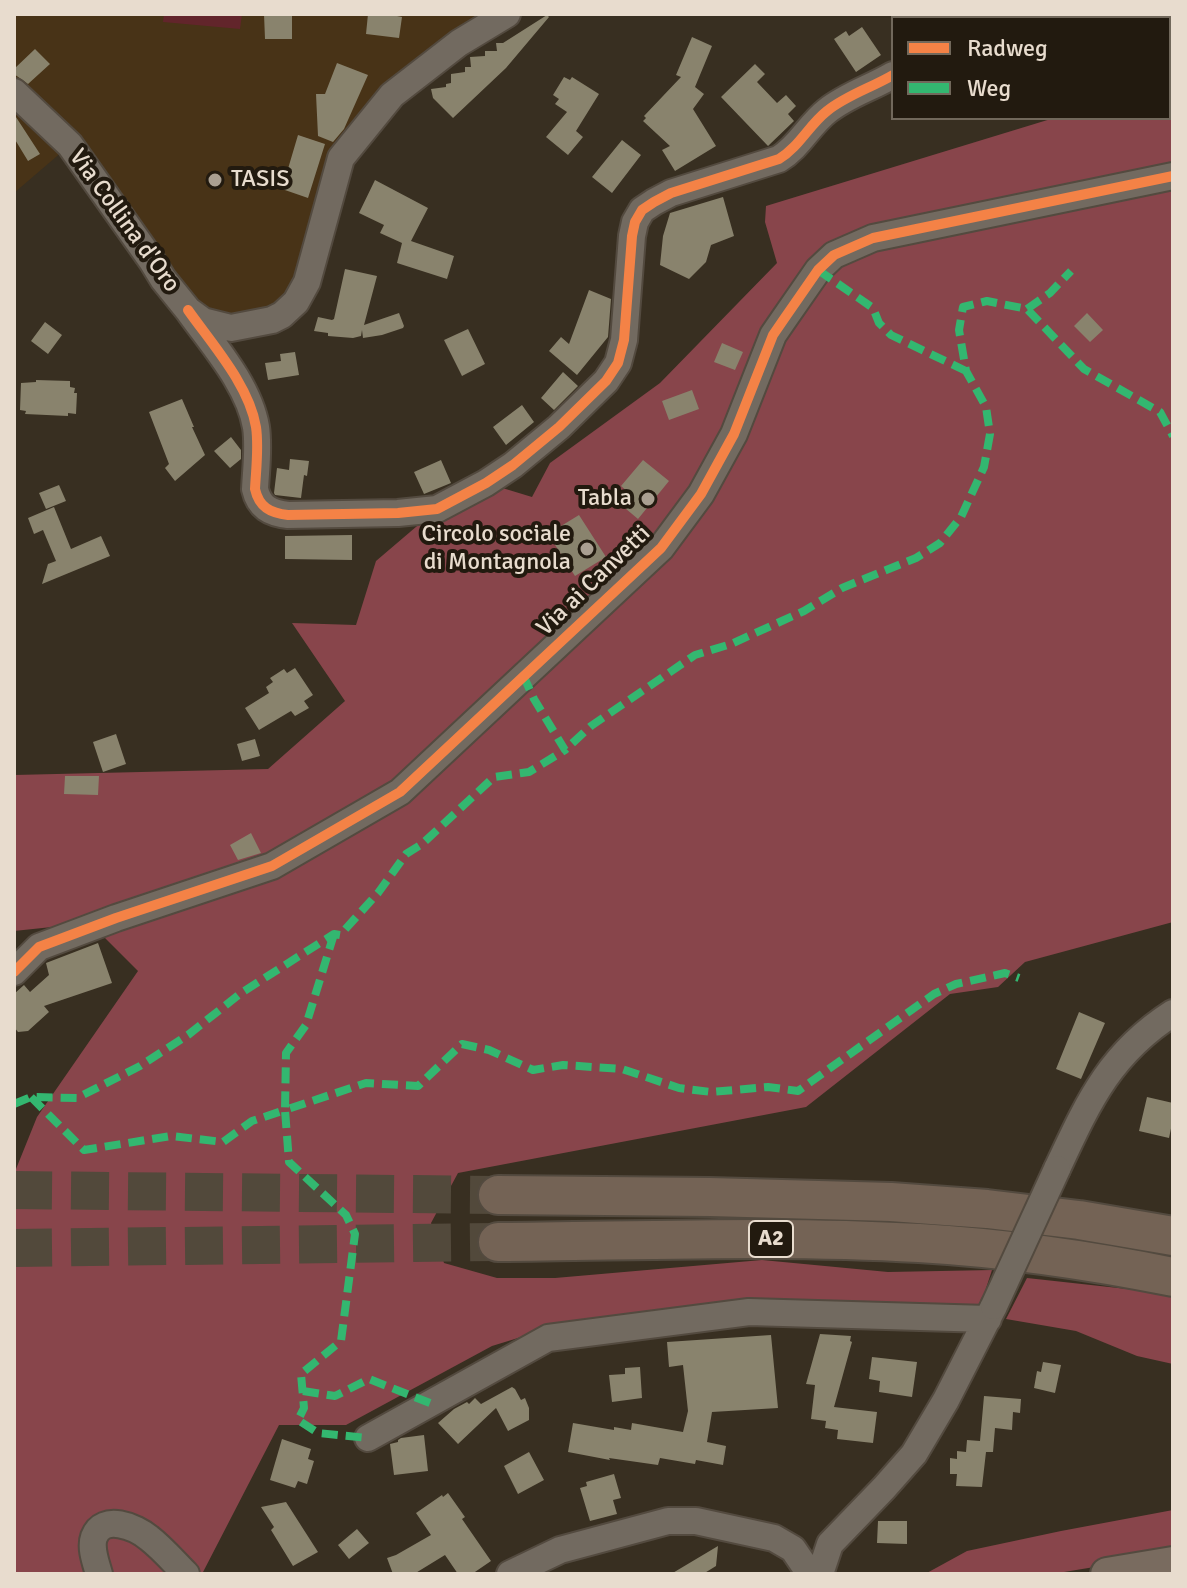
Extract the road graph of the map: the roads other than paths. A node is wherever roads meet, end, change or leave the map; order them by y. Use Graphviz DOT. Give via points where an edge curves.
graph roads {
  1 [pos="507,14"];
  2 [pos="891,76"];
  3 [pos="14,92"];
  4 [pos="1173,176"];
  5 [pos="188,310"];
  6 [pos="14,972"];
  7 [pos="1173,1013"];
  8 [pos="498,1195"];
  9 [pos="1173,1236"];
  10 [pos="498,1242"];
  11 [pos="1173,1277"];
  12 [pos="991,1313"];
  13 [pos="368,1438"];
  14 [pos="1173,1563"];
  15 [pos="99,1574"];
  16 [pos="186,1574"];
  17 [pos="510,1574"];
  18 [pos="809,1574"];
  19 [pos="822,1574"];
  20 [pos="1107,1574"];
  1 -- 5 [label="street, Via Collina d'Oro" via="392,95 341,158 307,282 282,315 231,328 203,321"];
  2 -- 5 [label="street" via="823,113 779,159 671,193 642,210 632,236 624,340 606,381 513,465 437,509 288,515 264,507 255,489 256,428 249,405"];
  3 -- 5 [label="street, Via Collina d'Oro" via="70,145"];
  4 -- 6 [label="street, Via ai Canvetti" via="873,238 834,255 773,335 734,434 701,494 661,548 400,792 272,866 39,947"];
  7 -- 12 [label="street, bridge" via="1151,1028 1099,1084"];
  8 -- 9 [label="highway, A2" via="903,1202 1079,1220"];
  10 -- 11 [label="highway, A2" via="920,1243 1044,1255"];
  12 -- 13 [label="street" via="749,1312 548,1338"];
  12 -- 19 [label="street" via="914,1454 830,1544"];
  14 -- 20 [label="main road"];
  15 -- 16 [label="street" via="93,1539 99,1528 124,1524 148,1536"];
  17 -- 18 [label="street" via="560,1550 668,1521 696,1521 774,1538 793,1549"];
  18 -- 19 [label="street"];
}
